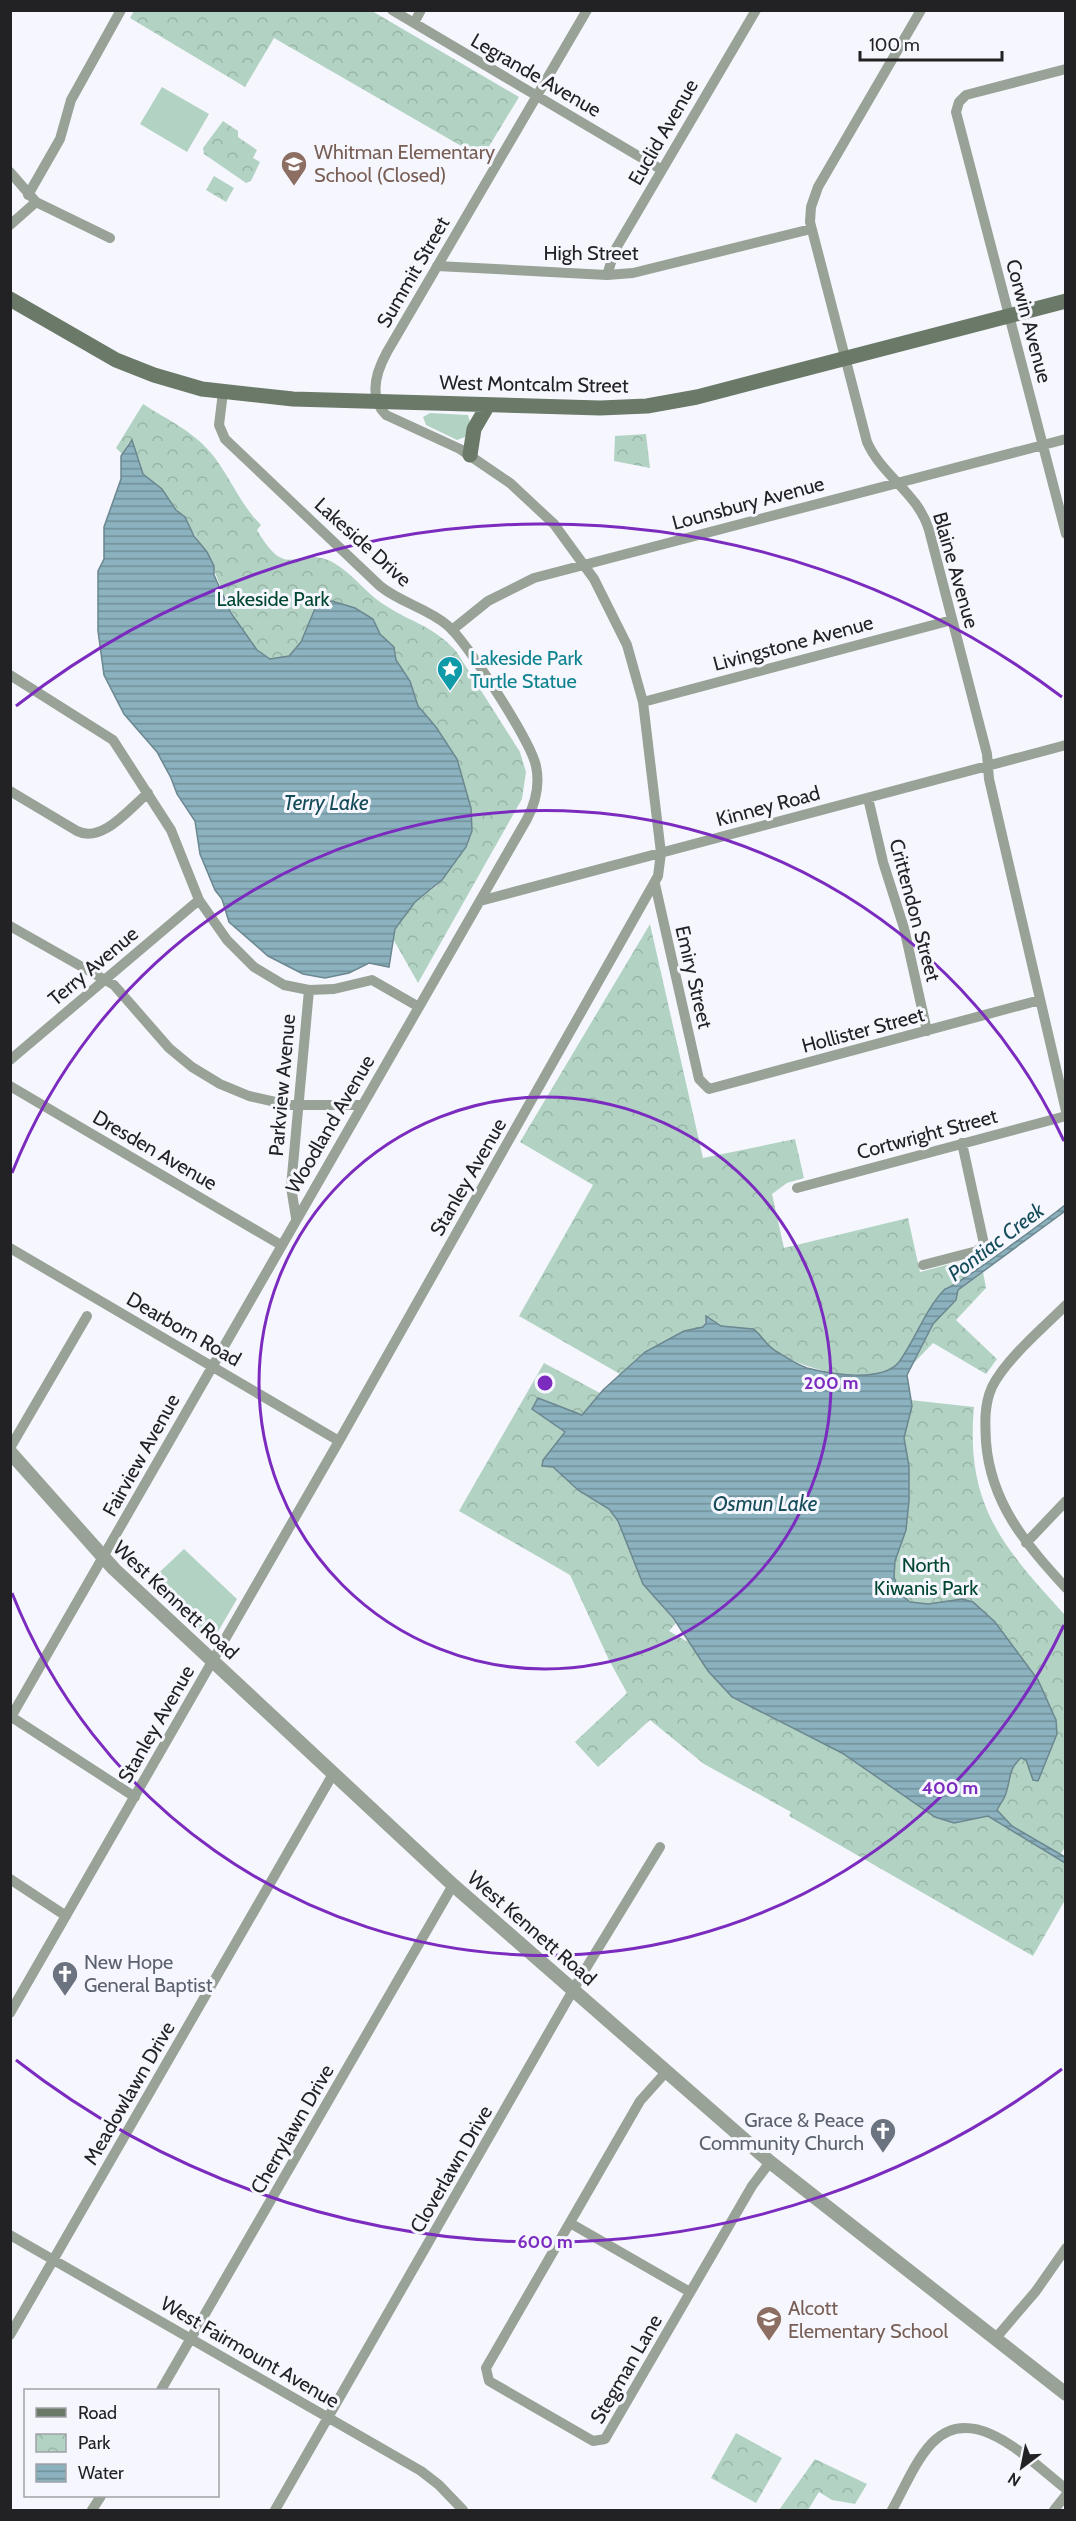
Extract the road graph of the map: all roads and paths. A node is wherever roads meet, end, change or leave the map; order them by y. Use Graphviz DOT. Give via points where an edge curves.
graph roads {
  1 [pos="121,10"];
  2 [pos="392,10"];
  3 [pos="421,10"];
  4 [pos="587,10"];
  5 [pos="756,10"];
  6 [pos="921,10"];
  7 [pos="414,23"];
  8 [pos="1065,69"];
  9 [pos="537,96"];
  10 [pos="662,170"];
  11 [pos="10,172"];
  12 [pos="32,199"];
  13 [pos="10,225"];
  14 [pos="811,229"];
  15 [pos="110,238"];
  16 [pos="437,266"];
  17 [pos="607,275"];
  18 [pos="10,299"];
  19 [pos="1065,301"];
  20 [pos="1009,316"];
  21 [pos="845,358"];
  22 [pos="223,392"];
  23 [pos="376,401"];
  24 [pos="488,405"];
  25 [pos="1065,439"];
  26 [pos="1042,445"];
  27 [pos="470,455"];
  28 [pos="899,483"];
  29 [pos="1065,534"];
  30 [pos="585,564"];
  31 [pos="952,620"];
  32 [pos="452,630"];
  33 [pos="10,675"];
  34 [pos="643,702"];
  35 [pos="1065,745"];
  36 [pos="988,766"];
  37 [pos="10,791"];
  38 [pos="148,794"];
  39 [pos="868,798"];
  40 [pos="660,853"];
  41 [pos="655,884"];
  42 [pos="200,900"];
  43 [pos="480,901"];
  44 [pos="10,926"];
  45 [pos="105,980"];
  46 [pos="309,990"];
  47 [pos="1040,1000"];
  48 [pos="419,1007"];
  49 [pos="927,1031"];
  50 [pos="10,1060"];
  51 [pos="699,1079"];
  52 [pos="10,1086"];
  53 [pos="362,1105"];
  54 [pos="298,1106"];
  55 [pos="1065,1111"];
  56 [pos="1065,1116"];
  57 [pos="962,1143"];
  58 [pos="797,1188"];
  59 [pos="296,1218"];
  60 [pos="280,1245"];
  61 [pos="10,1248"];
  62 [pos="923,1264"];
  63 [pos="1065,1305"];
  64 [pos="87,1316"];
  65 [pos="212,1366"];
  66 [pos="339,1441"];
  67 [pos="10,1450"];
  68 [pos="1065,1501"];
  69 [pos="1026,1543"];
  70 [pos="103,1558"];
  71 [pos="1065,1588"];
  72 [pos="213,1662"];
  73 [pos="11,1717"];
  74 [pos="333,1774"];
  75 [pos="135,1797"];
  76 [pos="660,1847"];
  77 [pos="10,1879"];
  78 [pos="453,1885"];
  79 [pos="66,1916"];
  80 [pos="574,1990"];
  81 [pos="10,2013"];
  82 [pos="666,2072"];
  83 [pos="770,2162"];
  84 [pos="570,2223"];
  85 [pos="10,2235"];
  86 [pos="1065,2248"];
  87 [pos="54,2260"];
  88 [pos="690,2292"];
  89 [pos="10,2335"];
  90 [pos="191,2339"];
  91 [pos="995,2339"];
  92 [pos="162,2389"];
  93 [pos="1065,2394"];
  94 [pos="328,2418"];
  95 [pos="1065,2488"];
  96 [pos="1065,2495"];
  97 [pos="100,2497"];
  98 [pos="92,2511"];
  99 [pos="275,2511"];
  100 [pos="463,2511"];
  101 [pos="892,2511"];
  102 [pos="1054,2511"];
  1 -- 12 [label="street" via="74,94 60,139"];
  2 -- 7 [label="street, Legrande Avenue"];
  3 -- 7 [label="street"];
  4 -- 9 [label="street, Summit Street"];
  5 -- 10 [label="street, Euclid Avenue"];
  6 -- 14 [label="street, Blaine Avenue" via="818,187 810,207"];
  7 -- 9 [label="street, Legrande Avenue"];
  8 -- 20 [label="street, Corwin Avenue" via="966,95 958,105 957,117"];
  9 -- 10 [label="street, Legrande Avenue"];
  9 -- 16 [label="street, Summit Street"];
  10 -- 17 [label="street, Euclid Avenue" via="615,250"];
  11 -- 12 [label="street"];
  12 -- 13 [label="street"];
  12 -- 15 [label="street"];
  14 -- 17 [label="street, High Street" via="644,272"];
  14 -- 21 [label="street, Blaine Avenue"];
  16 -- 17 [label="street, High Street"];
  16 -- 23 [label="street, Summit Street" via="382,360"];
  18 -- 22 [label="main road, West Montcalm Street" via="127,364 172,381"];
  19 -- 20 [label="main road, West Montcalm Street"];
  20 -- 21 [label="main road, West Montcalm Street"];
  20 -- 26 [label="street, Corwin Avenue"];
  21 -- 24 [label="main road, West Montcalm Street" via="659,404 616,408"];
  21 -- 28 [label="street, Blaine Avenue" via="870,449"];
  22 -- 23 [label="main road, West Montcalm Street"];
  22 -- 32 [label="street, Lakeside Drive" via="219,424 225,439 380,586"];
  23 -- 24 [label="main road, West Montcalm Street"];
  23 -- 27 [label="street, Stanley Avenue" via="391,419"];
  24 -- 27 [label="main road" via="474,429"];
  25 -- 26 [label="street, Lounsbury Avenue"];
  26 -- 28 [label="street, Lounsbury Avenue"];
  26 -- 29 [label="street, Corwin Avenue"];
  27 -- 30 [label="street, Stanley Avenue" via="533,503"];
  28 -- 30 [label="street, Lounsbury Avenue"];
  28 -- 31 [label="street, Blaine Avenue" via="917,503 927,524"];
  30 -- 32 [label="street, Lounsbury Avenue" via="508,589"];
  30 -- 34 [label="street, Stanley Avenue" via="621,630"];
  31 -- 34 [label="street, Livingstone Avenue"];
  31 -- 36 [label="street, Blaine Avenue"];
  32 -- 43 [label="street, Lakeside Drive" via="467,647 526,743 537,774 532,809"];
  33 -- 38 [label="street" via="110,736"];
  34 -- 40 [label="street, Stanley Avenue"];
  35 -- 36 [label="street, Kinney Road"];
  36 -- 39 [label="street, Kinney Road"];
  36 -- 47 [label="street, Blaine Avenue"];
  37 -- 38 [label="street" via="88,835 101,832"];
  38 -- 42 [label="street" via="174,836"];
  39 -- 40 [label="street, Kinney Road"];
  39 -- 49 [label="street, Crittendon Street"];
  40 -- 41 [label="street, Stanley Avenue"];
  40 -- 43 [label="street, Kinney Road"];
  41 -- 51 [label="street, Emiry Street"];
  41 -- 66 [label="street, Stanley Avenue"];
  42 -- 45 [label="street, Terry Avenue"];
  42 -- 46 [label="street" via="227,940 254,967 284,985"];
  43 -- 48 [label="street, Woodland Avenue"];
  44 -- 45 [label="street"];
  45 -- 50 [label="street, Terry Avenue"];
  45 -- 54 [label="street" via="114,985 169,1048 204,1075 249,1096"];
  46 -- 48 [label="street" via="372,980"];
  46 -- 54 [label="street, Parkview Avenue"];
  47 -- 49 [label="street, Hollister Street"];
  47 -- 55 [label="street, Blaine Avenue"];
  48 -- 53 [label="street, Woodland Avenue"];
  49 -- 51 [label="street, Hollister Street" via="714,1089 705,1087"];
  52 -- 60 [label="street, Dresden Avenue"];
  53 -- 54 [label="street"];
  53 -- 59 [label="street, Woodland Avenue"];
  54 -- 59 [label="street, Parkview Avenue" via="291,1187"];
  56 -- 57 [label="street, Cortwright Street"];
  57 -- 58 [label="street, Cortwright Street"];
  57 -- 62 [label="street" via="984,1246"];
  59 -- 60 [label="street, Woodland Avenue"];
  60 -- 65 [label="street, Woodland Avenue"];
  61 -- 65 [label="street, Dearborn Road"];
  63 -- 69 [label="street" via="1000,1375 985,1414 994,1486 1008,1518"];
  64 -- 67 [label="street"];
  65 -- 66 [label="street, Dearborn Road"];
  65 -- 70 [label="street, Fairview Avenue"];
  66 -- 72 [label="street, Stanley Avenue"];
  67 -- 70 [label="street, West Kennett Road"];
  68 -- 69 [label="street"];
  69 -- 71 [label="street"];
  70 -- 72 [label="street, West Kennett Road"];
  70 -- 73 [label="street, Fairview Avenue"];
  72 -- 74 [label="street, West Kennett Road"];
  72 -- 75 [label="street, Stanley Avenue"];
  73 -- 75 [label="street"];
  74 -- 78 [label="street, West Kennett Road"];
  74 -- 87 [label="street, Meadowlawn Drive"];
  75 -- 79 [label="street, Stanley Avenue"];
  76 -- 80 [label="street, Cloverlawn Drive"];
  77 -- 79 [label="street"];
  78 -- 80 [label="street, West Kennett Road"];
  78 -- 90 [label="street, Cherrylawn Drive"];
  79 -- 81 [label="street, Stanley Avenue"];
  80 -- 82 [label="street, West Kennett Road"];
  80 -- 94 [label="street, Cloverlawn Drive"];
  82 -- 83 [label="street, West Kennett Road"];
  82 -- 84 [label="street, Stegman Lane" via="640,2101"];
  83 -- 88 [label="street, Stegman Lane"];
  83 -- 91 [label="street, West Kennett Road"];
  84 -- 88 [label="street"];
  84 -- 88 [label="street, Stegman Lane" via="485,2370 489,2381 593,2441 605,2439"];
  85 -- 87 [label="street, West Fairmount Avenue"];
  86 -- 91 [label="street" via="1036,2291"];
  87 -- 89 [label="street, Meadowlawn Drive"];
  87 -- 90 [label="street, West Fairmount Avenue"];
  90 -- 92 [label="street, Cherrylawn Drive"];
  90 -- 94 [label="street, West Fairmount Avenue"];
  91 -- 93 [label="street, West Kennett Road"];
  94 -- 99 [label="street, Cloverlawn Drive"];
  94 -- 100 [label="street, West Fairmount Avenue" via="421,2471"];
  95 -- 101 [label="street" via="991,2433 959,2428 940,2436 930,2446"];
  96 -- 102 [label="street"];
  97 -- 98 [label="street"];
}
